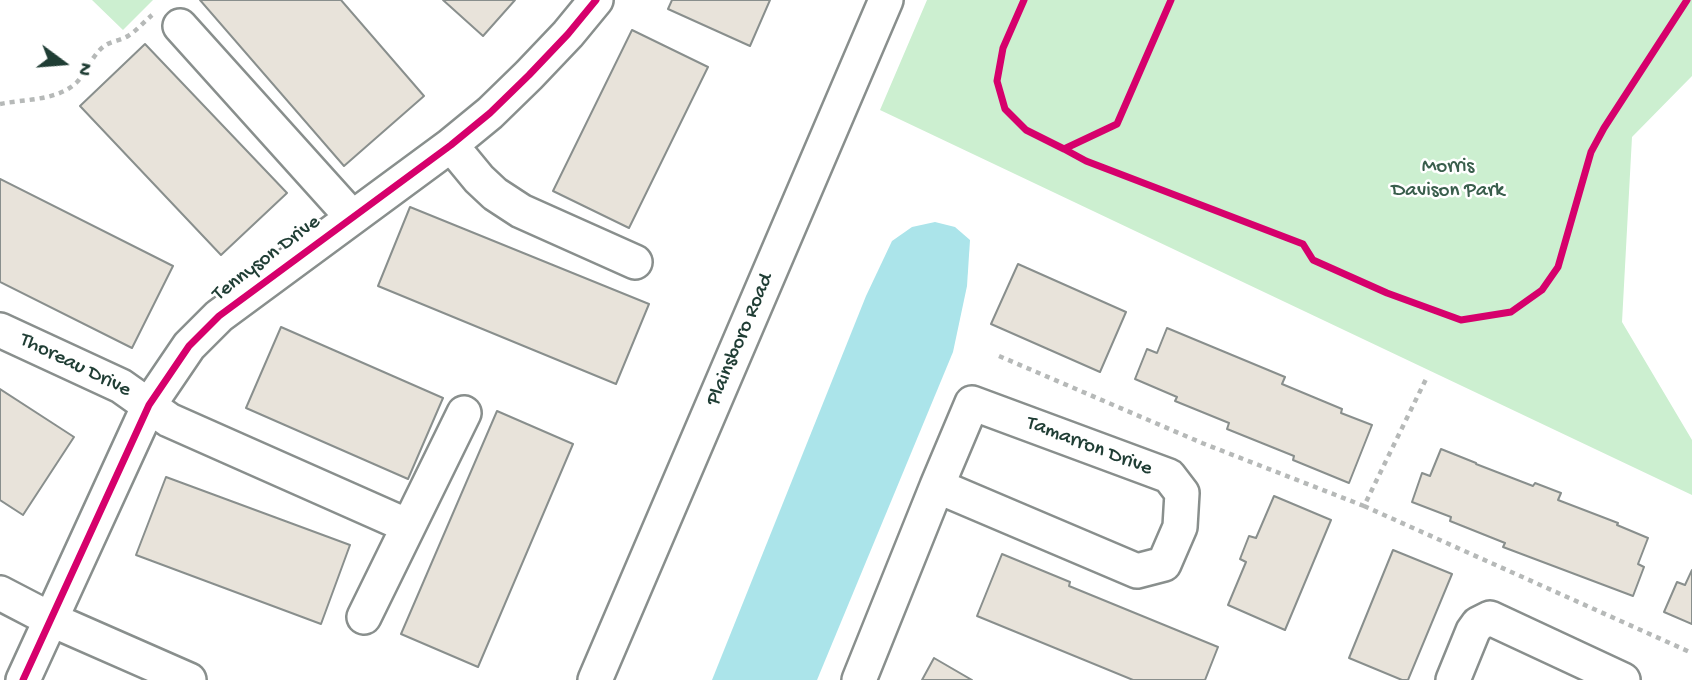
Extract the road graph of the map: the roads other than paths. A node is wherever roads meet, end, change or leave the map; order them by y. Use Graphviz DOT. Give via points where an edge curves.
graph roads {
  1 [pos="596,0"];
  2 [pos="886,0"];
  3 [pos="171,16"];
  4 [pos="451,145"];
  5 [pos="352,216"];
  6 [pos="635,262"];
  7 [pos="0,330"];
  8 [pos="149,405"];
  9 [pos="464,413"];
  10 [pos="937,486"];
  11 [pos="408,526"];
  12 [pos="0,593"];
  13 [pos="365,617"];
  14 [pos="50,619"];
  15 [pos="1577,670"];
  16 [pos="23,680"];
  17 [pos="188,680"];
  18 [pos="595,680"];
  19 [pos="859,680"];
  20 [pos="1453,680"];
  21 [pos="1623,680"];
  1 -- 4 [label="street, Tennyson Drive" via="529,75"];
  2 -- 18 [label="street, Plainsboro Road"];
  3 -- 5 [label="street"];
  4 -- 5 [label="street, Tennyson Drive"];
  4 -- 6 [label="street" via="503,200"];
  5 -- 8 [label="street, Tennyson Drive" via="219,316 189,346"];
  7 -- 8 [label="street, Thoreau Drive" via="121,386"];
  8 -- 11 [label="street, Thoreau Drive" via="169,420"];
  8 -- 14 [label="street, Tennyson Drive"];
  9 -- 11 [label="street"];
  10 -- 10 [label="street, Tamarron Drive" via="972,403 1168,476 1182,493 1180,527 1164,564 1137,571"];
  10 -- 19 [label="street, Tamarron Drive"];
  11 -- 13 [label="street"];
  12 -- 14 [label="street"];
  14 -- 16 [label="street, Tennyson Drive"];
  14 -- 17 [label="street"];
  15 -- 20 [label="street" via="1490,618 1473,631"];
  15 -- 21 [label="street"];
}
